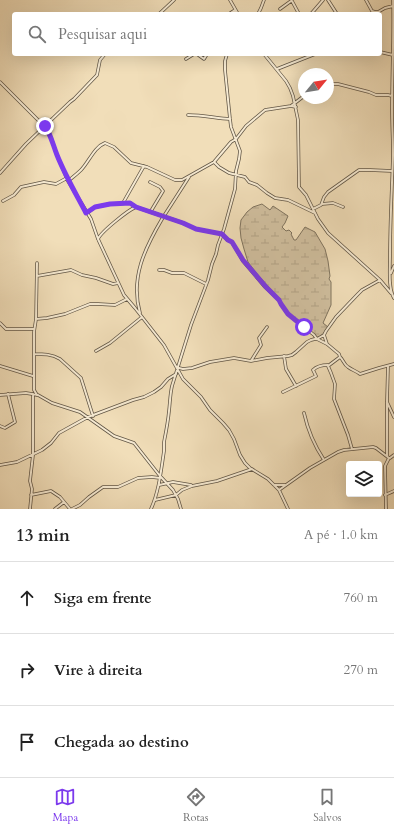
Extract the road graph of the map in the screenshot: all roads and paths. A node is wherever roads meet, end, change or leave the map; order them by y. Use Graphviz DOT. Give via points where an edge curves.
graph roads {
  1 [pos="174,0"];
  2 [pos="230,0"];
  3 [pos="263,0"];
  4 [pos="323,0"];
  5 [pos="328,0"];
  6 [pos="366,0"];
  7 [pos="393,0"];
  8 [pos="393,6"];
  9 [pos="280,9"];
  10 [pos="235,10"];
  11 [pos="161,12"];
  12 [pos="232,12"];
  13 [pos="259,12"];
  14 [pos="298,12"];
  15 [pos="313,12"];
  16 [pos="336,12"];
  17 [pos="382,52"];
  18 [pos="394,55"];
  19 [pos="103,56"];
  20 [pos="191,56"];
  21 [pos="227,56"];
  22 [pos="266,56"];
  23 [pos="310,56"];
  24 [pos="186,59"];
  25 [pos="277,69"];
  26 [pos="0,82"];
  27 [pos="334,84"];
  28 [pos="392,96"];
  29 [pos="298,100"];
  30 [pos="295,102"];
  31 [pos="291,106"];
  32 [pos="296,108"];
  33 [pos="393,110"];
  34 [pos="188,115"];
  35 [pos="230,119"];
  36 [pos="45,126"];
  37 [pos="236,138"];
  38 [pos="214,162"];
  39 [pos="144,166"];
  40 [pos="392,171"];
  41 [pos="0,173"];
  42 [pos="236,174"];
  43 [pos="189,176"];
  44 [pos="68,180"];
  45 [pos="150,182"];
  46 [pos="3,201"];
  47 [pos="123,203"];
  48 [pos="321,205"];
  49 [pos="136,207"];
  50 [pos="343,207"];
  51 [pos="314,209"];
  52 [pos="151,211"];
  53 [pos="86,213"];
  54 [pos="315,213"];
  55 [pos="164,216"];
  56 [pos="222,234"];
  57 [pos="98,239"];
  58 [pos="37,263"];
  59 [pos="394,266"];
  60 [pos="159,270"];
  61 [pos="390,274"];
  62 [pos="37,276"];
  63 [pos="380,280"];
  64 [pos="118,283"];
  65 [pos="207,284"];
  66 [pos="391,294"];
  67 [pos="394,298"];
  68 [pos="127,299"];
  69 [pos="142,317"];
  70 [pos="36,319"];
  71 [pos="0,324"];
  72 [pos="267,326"];
  73 [pos="34,329"];
  74 [pos="324,335"];
  75 [pos="317,339"];
  76 [pos="327,344"];
  77 [pos="96,351"];
  78 [pos="34,354"];
  79 [pos="284,356"];
  80 [pos="340,356"];
  81 [pos="251,361"];
  82 [pos="394,364"];
  83 [pos="328,365"];
  84 [pos="0,366"];
  85 [pos="388,366"];
  86 [pos="178,369"];
  87 [pos="177,373"];
  88 [pos="34,376"];
  89 [pos="296,386"];
  90 [pos="34,390"];
  91 [pos="283,392"];
  92 [pos="8,394"];
  93 [pos="32,394"];
  94 [pos="0,395"];
  95 [pos="37,395"];
  96 [pos="387,401"];
  97 [pos="304,413"];
  98 [pos="93,416"];
  99 [pos="88,417"];
  100 [pos="394,417"];
  101 [pos="0,426"];
  102 [pos="352,449"];
  103 [pos="33,455"];
  104 [pos="394,455"];
  105 [pos="388,457"];
  106 [pos="324,460"];
  107 [pos="0,465"];
  108 [pos="252,469"];
  109 [pos="160,477"];
  110 [pos="166,483"];
  111 [pos="159,485"];
  112 [pos="274,485"];
  113 [pos="286,485"];
  114 [pos="192,486"];
  115 [pos="279,490"];
  116 [pos="394,491"];
  117 [pos="30,495"];
  118 [pos="176,495"];
  119 [pos="385,495"];
  120 [pos="155,500"];
  121 [pos="64,502"];
  122 [pos="30,509"];
  123 [pos="55,509"];
  124 [pos="71,509"];
  125 [pos="151,509"];
  126 [pos="181,509"];
  127 [pos="288,509"];
  128 [pos="386,509"];
  1 -- 11 [label="street"];
  2 -- 10 [label="street"];
  3 -- 13 [label="street"];
  4 -- 15 [label="street"];
  5 -- 16 [label="street"];
  6 -- 8 [label="street" via="375,12"];
  7 -- 8 [label="street"];
  8 -- 18 [label="street"];
  9 -- 14 [label="street" via="292,1"];
  10 -- 12 [label="street"];
  17 -- 18 [label="street"];
  18 -- 28 [label="street"];
  19 -- 36 [label="street" via="96,75"];
  20 -- 24 [label="street"];
  21 -- 35 [label="street" via="225,70"];
  22 -- 25 [label="street"];
  23 -- 25 [label="street"];
  25 -- 30 [label="street" via="290,88"];
  26 -- 36 [label="street"];
  27 -- 28 [label="street" via="376,96"];
  28 -- 33 [label="street"];
  29 -- 30 [label="street"];
  30 -- 31 [label="street"];
  30 -- 32 [label="street"];
  31 -- 32 [label="street"];
  31 -- 37 [label="street" via="265,110"];
  32 -- 51 [label="street" via="299,185"];
  33 -- 40 [label="street"];
  34 -- 35 [label="street"];
  35 -- 37 [label="street"];
  36 -- 41 [label="street"];
  36 -- 44 [label="street"];
  37 -- 38 [label="street"];
  37 -- 42 [label="street" via="240,154"];
  38 -- 42 [label="street" via="226,171"];
  38 -- 43 [label="street"];
  39 -- 43 [label="street" via="175,180"];
  39 -- 44 [label="street" via="131,163 112,146 104,143 82,169"];
  39 -- 47 [label="street"];
  40 -- 48 [label="street" via="359,170 328,192"];
  40 -- 61 [label="street"];
  42 -- 54 [label="street" via="245,176 249,182 276,198 288,200"];
  42 -- 56 [label="street" via="235,189"];
  43 -- 55 [label="street"];
  44 -- 46 [label="street" via="56,184 44,182 21,187 14,195"];
  44 -- 53 [label="street"];
  45 -- 52 [label="street" via="163,191"];
  47 -- 49 [label="street" via="130,203"];
  47 -- 53 [label="street" via="95,207"];
  48 -- 50 [label="street" via="333,203"];
  48 -- 51 [label="street"];
  49 -- 52 [label="street"];
  49 -- 57 [label="street" via="102,233"];
  51 -- 54 [label="street"];
  52 -- 55 [label="street"];
  53 -- 57 [label="street" via="91,219"];
  54 -- 63 [label="street" via="328,233"];
  55 -- 56 [label="street" via="196,229"];
  55 -- 69 [label="street" via="150,239 138,274 137,294"];
  56 -- 65 [label="street"];
  56 -- 75 [label="street" via="232,242 243,260 279,300 288,314"];
  57 -- 64 [label="street"];
  58 -- 62 [label="street"];
  59 -- 61 [label="street"];
  60 -- 65 [label="street" via="184,273"];
  61 -- 66 [label="street"];
  62 -- 64 [label="street" via="71,270 113,284"];
  62 -- 70 [label="street"];
  63 -- 66 [label="street"];
  63 -- 74 [label="street" via="362,290 336,317"];
  64 -- 68 [label="street"];
  65 -- 86 [label="street" via="183,348"];
  66 -- 67 [label="street"];
  68 -- 69 [label="street"];
  68 -- 70 [label="street" via="115,305 90,304 65,314"];
  69 -- 77 [label="street"];
  69 -- 86 [label="street" via="164,345"];
  70 -- 73 [label="street"];
  71 -- 73 [label="street" via="6,329"];
  72 -- 81 [label="street" via="260,338 261,345"];
  73 -- 78 [label="street"];
  74 -- 75 [label="street"];
  74 -- 76 [label="street"];
  75 -- 76 [label="street"];
  75 -- 79 [label="street" via="311,340 292,355"];
  76 -- 80 [label="street"];
  78 -- 88 [label="street"];
  78 -- 98 [label="street" via="57,356 80,376"];
  79 -- 81 [label="street"];
  79 -- 89 [label="street" via="286,369"];
  80 -- 83 [label="street"];
  80 -- 85 [label="street" via="347,366 360,374"];
  81 -- 86 [label="street" via="234,358"];
  82 -- 85 [label="street"];
  83 -- 89 [label="street" via="314,368 315,377"];
  83 -- 102 [label="street" via="335,384 334,399"];
  84 -- 88 [label="street"];
  85 -- 96 [label="street"];
  86 -- 87 [label="street"];
  86 -- 108 [label="street" via="182,379 229,430 242,459"];
  87 -- 98 [label="street" via="144,398"];
  87 -- 109 [label="street" via="170,394"];
  88 -- 90 [label="street"];
  89 -- 91 [label="street"];
  90 -- 93 [label="street"];
  90 -- 95 [label="street"];
  92 -- 93 [label="street"];
  92 -- 94 [label="street"];
  92 -- 101 [label="street" via="15,422 5,428"];
  93 -- 95 [label="street"];
  93 -- 103 [label="street"];
  95 -- 99 [label="street"];
  96 -- 100 [label="street"];
  96 -- 105 [label="street"];
  97 -- 106 [label="street" via="312,439"];
  98 -- 99 [label="street"];
  99 -- 103 [label="street" via="59,433 46,447"];
  99 -- 109 [label="street" via="114,436 134,443"];
  102 -- 105 [label="street" via="373,447"];
  102 -- 106 [label="street" via="338,452"];
  103 -- 107 [label="street" via="17,462"];
  103 -- 117 [label="street"];
  104 -- 105 [label="street"];
  105 -- 119 [label="street" via="385,466"];
  106 -- 113 [label="street"];
  108 -- 112 [label="street"];
  108 -- 114 [label="street" via="217,481"];
  109 -- 110 [label="street"];
  109 -- 111 [label="street"];
  109 -- 124 [label="street" via="138,478 118,487 103,487"];
  110 -- 111 [label="street"];
  110 -- 114 [label="street" via="176,482"];
  110 -- 118 [label="street"];
  111 -- 120 [label="street"];
  112 -- 113 [label="street"];
  112 -- 115 [label="street"];
  113 -- 115 [label="street"];
  114 -- 118 [label="street"];
  115 -- 127 [label="street"];
  116 -- 119 [label="street"];
  117 -- 121 [label="street" via="51,491"];
  117 -- 122 [label="street"];
  118 -- 120 [label="street"];
  118 -- 126 [label="street"];
  119 -- 128 [label="street"];
  120 -- 125 [label="street"];
  121 -- 123 [label="street"];
  121 -- 124 [label="street"];
}
